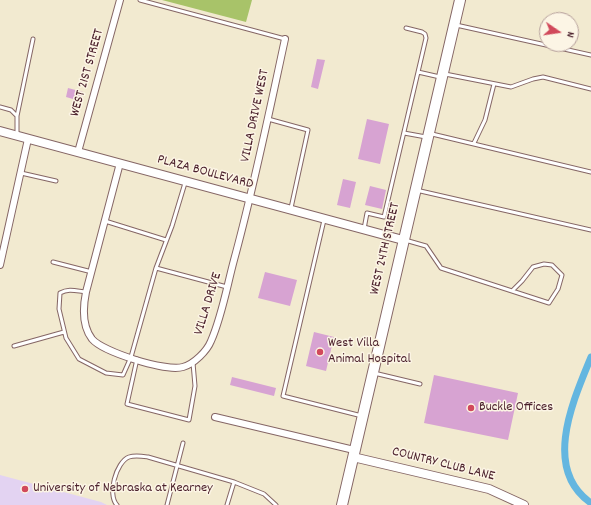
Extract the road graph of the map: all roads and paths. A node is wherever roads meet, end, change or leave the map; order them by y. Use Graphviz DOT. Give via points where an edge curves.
graph roads {
  1 [pos="120,0"];
  2 [pos="140,0"];
  3 [pos="458,1"];
  4 [pos="454,24"];
  5 [pos="406,28"];
  6 [pos="33,39"];
  7 [pos="286,39"];
  8 [pos="591,55"];
  9 [pos="418,72"];
  10 [pos="442,75"];
  11 [pos="494,84"];
  12 [pos="591,89"];
  13 [pos="0,108"];
  14 [pos="17,116"];
  15 [pos="268,119"];
  16 [pos="0,131"];
  17 [pos="404,132"];
  18 [pos="427,135"];
  19 [pos="17,136"];
  20 [pos="28,139"];
  21 [pos="474,143"];
  22 [pos="78,152"];
  23 [pos="120,163"];
  24 [pos="591,172"];
  25 [pos="21,173"];
  26 [pos="56,181"];
  27 [pos="186,181"];
  28 [pos="415,190"];
  29 [pos="251,198"];
  30 [pos="290,209"];
  31 [pos="324,218"];
  32 [pos="105,221"];
  33 [pos="364,229"];
  34 [pos="591,230"];
  35 [pos="3,235"];
  36 [pos="166,240"];
  37 [pos="403,240"];
  38 [pos="53,262"];
  39 [pos="0,265"];
  40 [pos="156,268"];
  41 [pos="92,272"];
  42 [pos="227,287"];
  43 [pos="512,291"];
  44 [pos="86,292"];
  45 [pos="64,332"];
  46 [pos="14,346"];
  47 [pos="134,358"];
  48 [pos="192,361"];
  49 [pos="372,373"];
  50 [pos="420,384"];
  51 [pos="362,416"];
  52 [pos="215,417"];
  53 [pos="183,443"];
  54 [pos="353,454"];
  55 [pos="178,465"];
  56 [pos="234,482"];
  57 [pos="117,505"];
  58 [pos="167,505"];
  59 [pos="227,505"];
  60 [pos="276,505"];
  61 [pos="342,505"];
  62 [pos="524,505"];
  1 -- 22 [label="street, WEST 21ST STREET"];
  2 -- 7 [label="lane"];
  3 -- 4 [label="main road, WEST 24TH STREET"];
  4 -- 8 [label="lane"];
  4 -- 10 [label="main road, WEST 24TH STREET"];
  5 -- 9 [label="lane" via="422,32 426,36"];
  6 -- 14 [label="lane"];
  7 -- 15 [label="street, VILLA DRIVE WEST"];
  9 -- 10 [label="lane"];
  9 -- 17 [label="lane"];
  10 -- 11 [label="lane"];
  10 -- 18 [label="main road, WEST 24TH STREET"];
  11 -- 12 [label="lane" via="511,87 543,78"];
  11 -- 21 [label="lane" via="485,120"];
  13 -- 14 [label="lane" via="11,110"];
  14 -- 19 [label="lane"];
  15 -- 29 [label="street, VILLA DRIVE WEST"];
  15 -- 30 [label="lane" via="308,130"];
  16 -- 19 [label="street, PLAZA BOULEVARD"];
  17 -- 18 [label="lane"];
  17 -- 33 [label="lane" via="384,217 367,213"];
  18 -- 21 [label="lane"];
  18 -- 28 [label="main road, WEST 24TH STREET"];
  19 -- 20 [label="street, PLAZA BOULEVARD"];
  20 -- 22 [label="street, PLAZA BOULEVARD"];
  20 -- 25 [label="street"];
  21 -- 24 [label="lane"];
  22 -- 23 [label="street, PLAZA BOULEVARD"];
  23 -- 27 [label="street, PLAZA BOULEVARD"];
  23 -- 32 [label="street, VILLA DRIVE"];
  25 -- 26 [label="lane"];
  25 -- 35 [label="street"];
  27 -- 29 [label="street, PLAZA BOULEVARD"];
  27 -- 36 [label="lane"];
  28 -- 34 [label="lane"];
  28 -- 37 [label="main road, WEST 24TH STREET"];
  29 -- 30 [label="street, PLAZA BOULEVARD"];
  29 -- 42 [label="street, VILLA DRIVE"];
  30 -- 31 [label="street, PLAZA BOULEVARD"];
  31 -- 33 [label="street, PLAZA BOULEVARD"];
  31 -- 51 [label="lane" via="282,396"];
  32 -- 36 [label="lane"];
  32 -- 41 [label="street, VILLA DRIVE"];
  33 -- 37 [label="street, PLAZA BOULEVARD"];
  35 -- 39 [label="street"];
  36 -- 40 [label="lane"];
  37 -- 43 [label="lane" via="426,246 441,268"];
  37 -- 49 [label="main road, WEST 24TH STREET"];
  38 -- 41 [label="lane"];
  40 -- 42 [label="lane"];
  40 -- 47 [label="lane"];
  41 -- 44 [label="street, VILLA DRIVE"];
  42 -- 48 [label="street, VILLA DRIVE" via="211,342 204,352"];
  43 -- 43 [label="lane" via="549,303 558,289 562,275 552,265 533,267"];
  44 -- 45 [label="lane" via="66,290 60,293 59,309"];
  44 -- 47 [label="street, VILLA DRIVE" via="83,306 86,327 92,338 100,346"];
  45 -- 46 [label="lane"];
  45 -- 47 [label="lane" via="79,359 106,373 123,375"];
  47 -- 48 [label="street, VILLA DRIVE" via="169,368 183,367"];
  47 -- 48 [label="lane" via="127,404 189,420 195,386"];
  49 -- 50 [label="lane"];
  49 -- 51 [label="main road, WEST 24TH STREET"];
  51 -- 54 [label="main road, WEST 24TH STREET"];
  52 -- 54 [label="street"];
  53 -- 55 [label="lane"];
  54 -- 61 [label="main road, WEST 24TH STREET"];
  54 -- 62 [label="street, COUNTRY CLUB LANE" via="489,489"];
  55 -- 56 [label="lane"];
  55 -- 57 [label="lane" via="148,457 127,458 120,465 113,485 112,497"];
  55 -- 58 [label="lane"];
  56 -- 59 [label="lane"];
  56 -- 60 [label="lane" via="264,494"];
}
